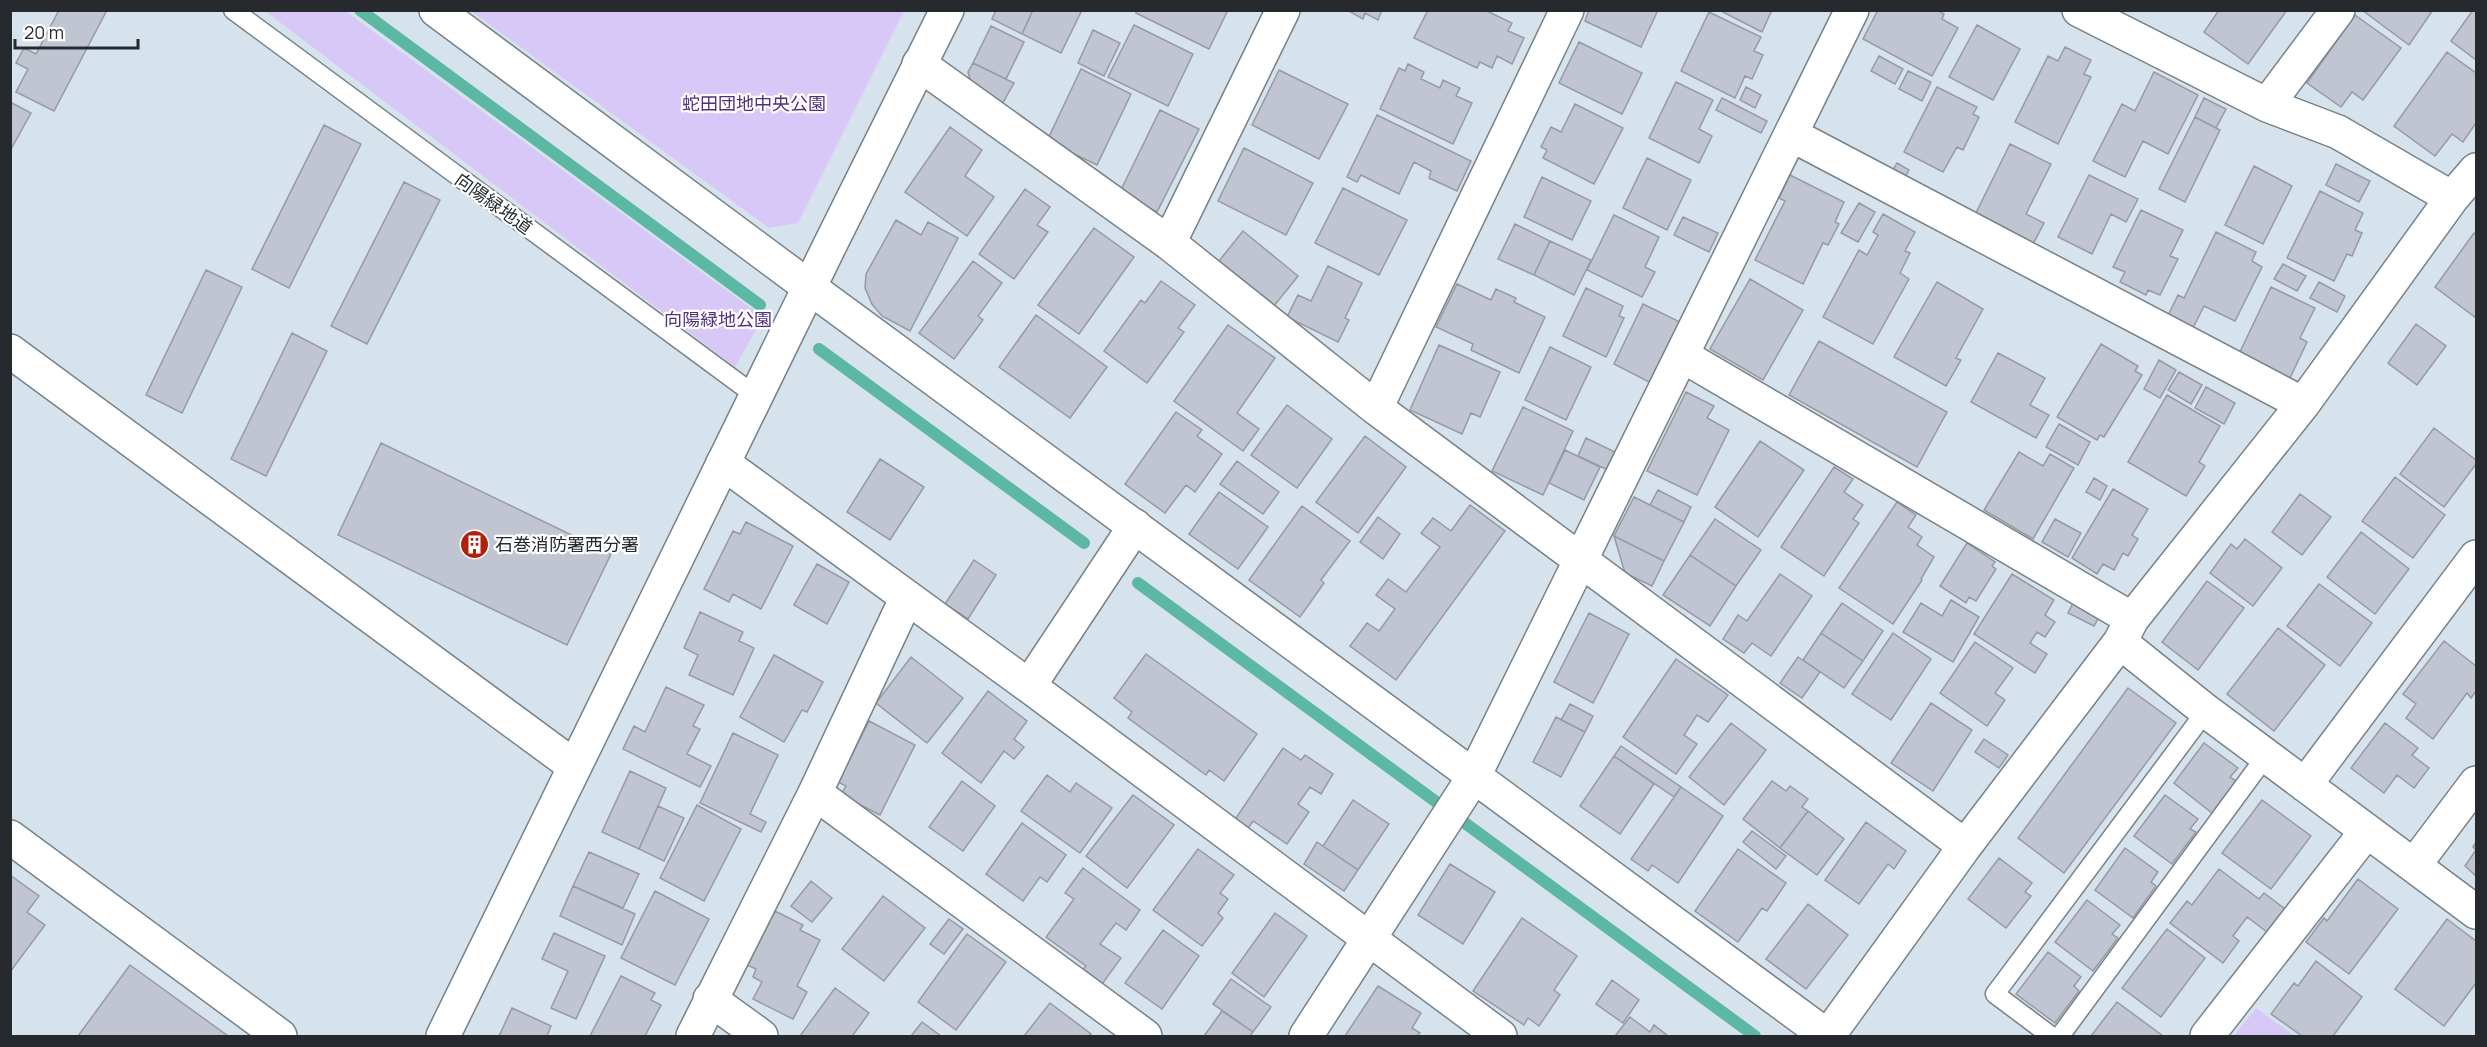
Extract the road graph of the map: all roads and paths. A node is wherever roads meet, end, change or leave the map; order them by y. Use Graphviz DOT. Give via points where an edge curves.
graph roads {
  1 [pos="233,10"];
  2 [pos="436,10"];
  3 [pos="947,10"];
  4 [pos="1283,10"];
  5 [pos="1567,10"];
  6 [pos="1852,10"];
  7 [pos="2338,10"];
  8 [pos="2079,11"];
  9 [pos="919,64"];
  10 [pos="2267,105"];
  11 [pos="1792,135"];
  12 [pos="2469,182"];
  13 [pos="1169,243"];
  14 [pos="809,287"];
  15 [pos="10,351"];
  16 [pos="1683,356"];
  17 [pos="756,396"];
  18 [pos="2303,404"];
  19 [pos="1376,408"];
  20 [pos="723,464"];
  21 [pos="1135,526"];
  22 [pos="2476,557"];
  23 [pos="1581,561"];
  24 [pos="907,597"];
  25 [pos="2126,630"];
  26 [pos="1029,686"];
  27 [pos="2206,711"];
  28 [pos="2266,756"];
  29 [pos="574,766"];
  30 [pos="1473,778"];
  31 [pos="2476,783"];
  32 [pos="2305,784"];
  33 [pos="815,793"];
  34 [pos="2366,832"];
  35 [pos="10,837"];
  36 [pos="1965,846"];
  37 [pos="2415,864"];
  38 [pos="2476,912"];
  39 [pos="1369,940"];
  40 [pos="710,999"];
  41 [pos="280,1036"];
  42 [pos="443,1036"];
  43 [pos="693,1036"];
  44 [pos="761,1036"];
  45 [pos="1145,1036"];
  46 [pos="1306,1036"];
  47 [pos="1500,1036"];
  48 [pos="1828,1036"];
  49 [pos="2051,1036"];
  50 [pos="2060,1036"];
  51 [pos="2207,1036"];
  1 -- 17 [label="lane, 向陽緑地道"];
  2 -- 14 [label="street"];
  3 -- 9 [label="street"];
  4 -- 13 [label="street"];
  5 -- 19 [label="street"];
  6 -- 11 [label="street"];
  7 -- 10 [label="street"];
  8 -- 10 [label="street"];
  9 -- 13 [label="street"];
  9 -- 14 [label="street"];
  10 -- 12 [label="street"];
  11 -- 16 [label="street"];
  11 -- 18 [label="street"];
  12 -- 18 [label="street"];
  13 -- 19 [label="street"];
  14 -- 17 [label="street"];
  14 -- 21 [label="street"];
  15 -- 29 [label="street"];
  16 -- 23 [label="street"];
  16 -- 25 [label="street"];
  17 -- 20 [label="street"];
  18 -- 25 [label="street"];
  19 -- 23 [label="street"];
  20 -- 24 [label="street"];
  20 -- 29 [label="street"];
  21 -- 26 [label="street"];
  21 -- 30 [label="street"];
  22 -- 32 [label="street"];
  23 -- 30 [label="street"];
  23 -- 36 [label="street"];
  24 -- 26 [label="street"];
  24 -- 33 [label="street"];
  25 -- 27 [label="street"];
  25 -- 36 [label="street"];
  26 -- 39 [label="street"];
  27 -- 28 [label="street"];
  27 -- 49 [label="lane" via="1995,994"];
  28 -- 32 [label="street"];
  28 -- 50 [label="lane"];
  29 -- 42 [label="street"];
  30 -- 39 [label="street"];
  30 -- 48 [label="street"];
  31 -- 37 [label="street"];
  32 -- 34 [label="street"];
  33 -- 40 [label="street"];
  33 -- 45 [label="street"];
  34 -- 37 [label="street"];
  34 -- 51 [label="street"];
  35 -- 41 [label="street"];
  36 -- 48 [label="street"];
  37 -- 38 [label="street"];
  39 -- 46 [label="street"];
  39 -- 47 [label="street"];
  40 -- 43 [label="street"];
  40 -- 44 [label="street"];
}
